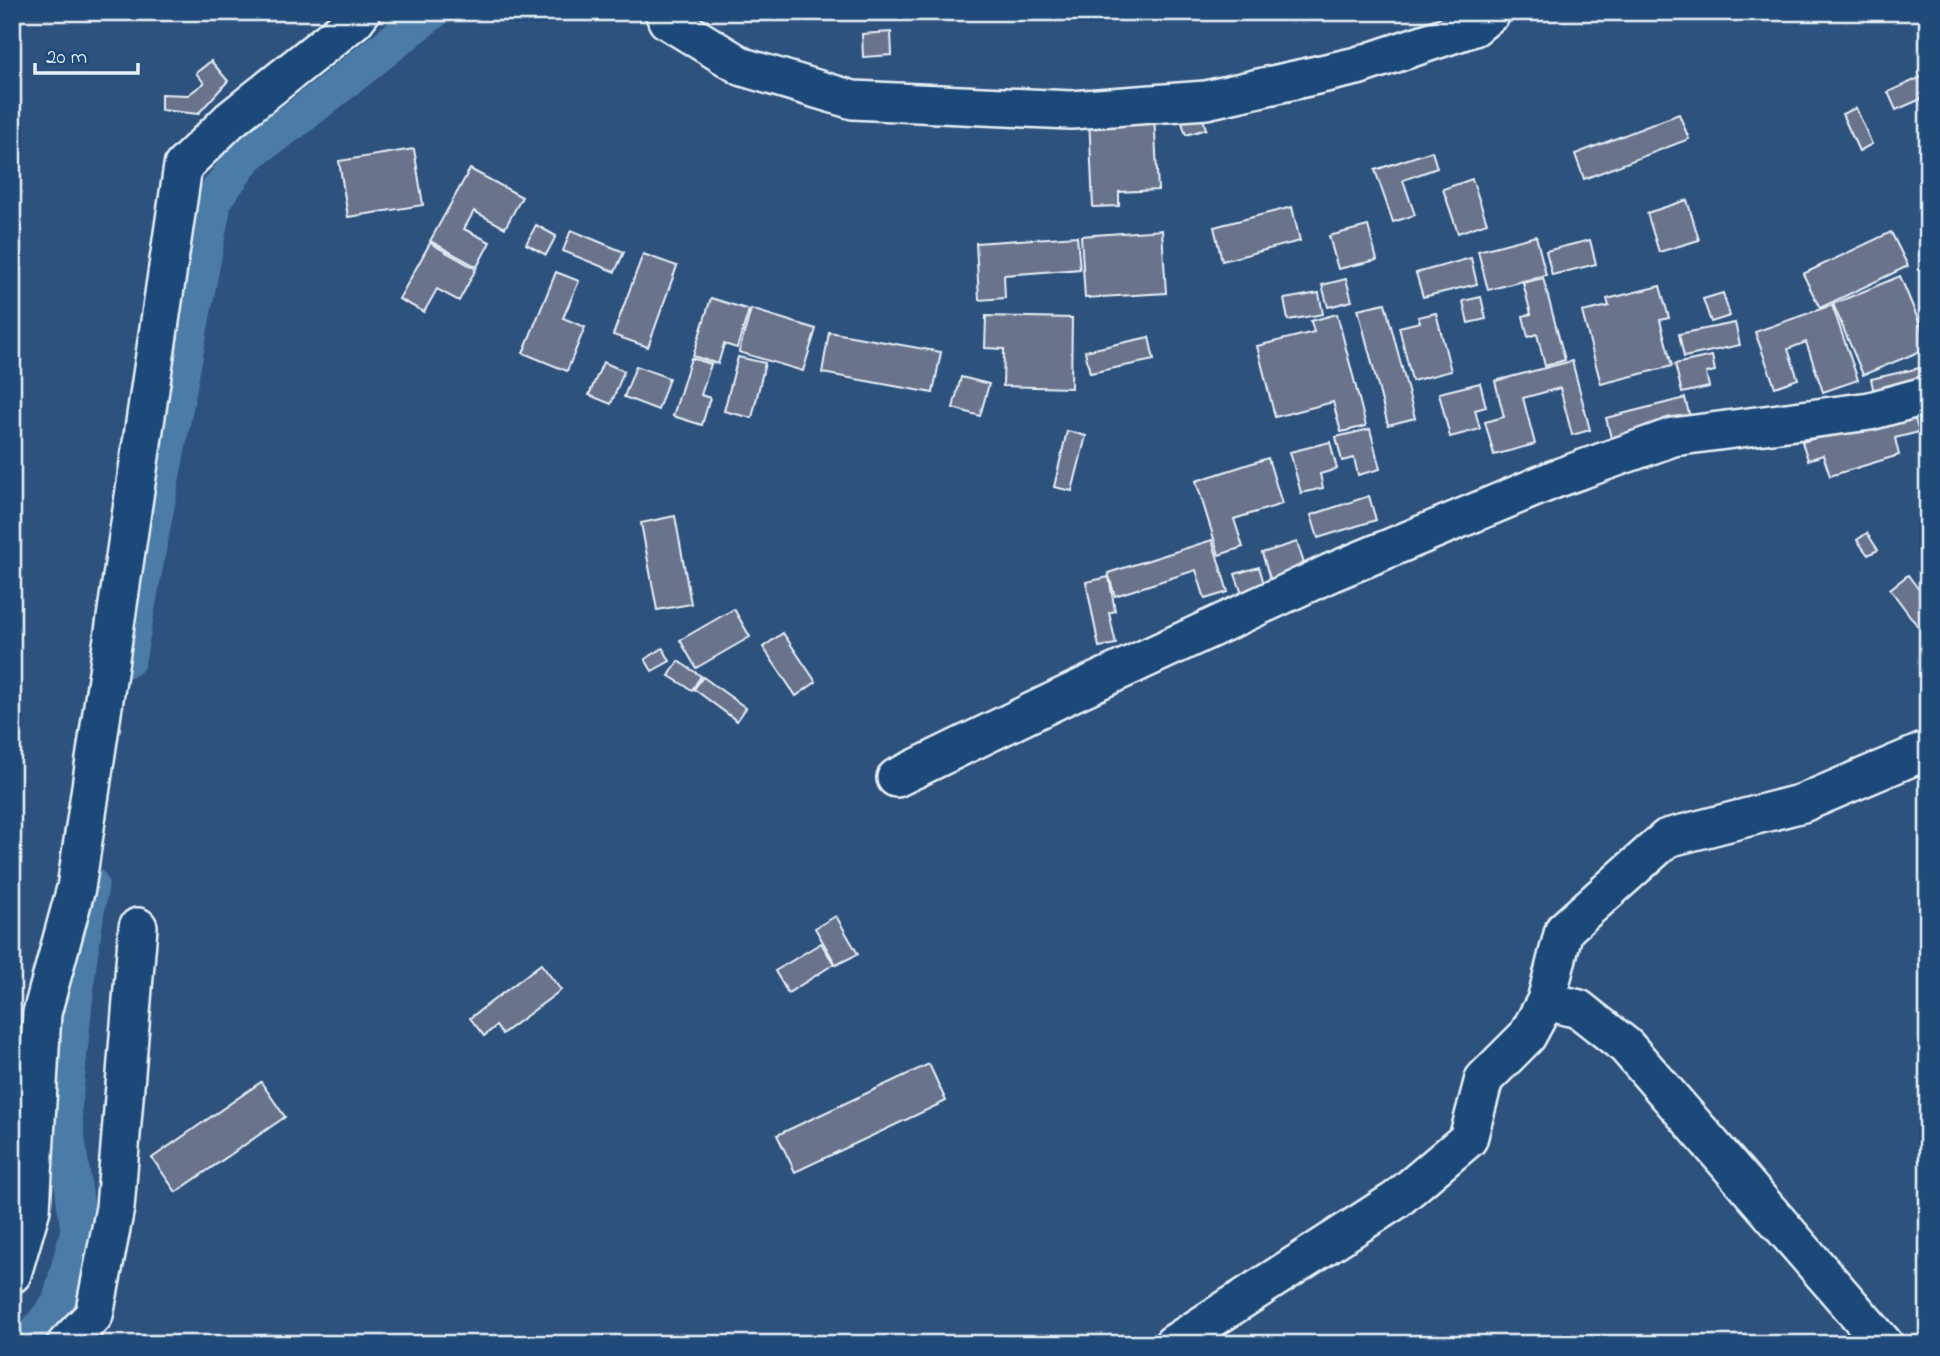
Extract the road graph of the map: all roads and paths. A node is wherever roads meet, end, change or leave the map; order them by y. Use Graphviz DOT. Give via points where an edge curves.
graph roads {
  1 [pos="361,12"];
  2 [pos="664,12"];
  3 [pos="1492,12"];
  4 [pos="1928,395"];
  5 [pos="1928,750"];
  6 [pos="896,778"];
  7 [pos="138,927"];
  8 [pos="1546,1001"];
  9 [pos="12,1274"];
  10 [pos="66,1344"];
  11 [pos="1173,1344"];
  12 [pos="1884,1344"];
  1 -- 9 [label="street" via="230,120 183,166 76,888 42,1013 31,1209"];
  2 -- 3 [label="street" via="667,20 743,67 853,100 1071,110 1206,100 1357,66 1474,27"];
  4 -- 6 [label="street" via="1870,411 1673,437 1555,480 1330,573"];
  5 -- 8 [label="street" via="1803,803 1667,838 1564,930"];
  7 -- 10 [label="street" via="115,1208 94,1315"];
  8 -- 11 [label="street" via="1527,1036 1484,1079 1468,1139 1396,1200"];
  8 -- 12 [label="street" via="1579,1009 1626,1046"];
}
